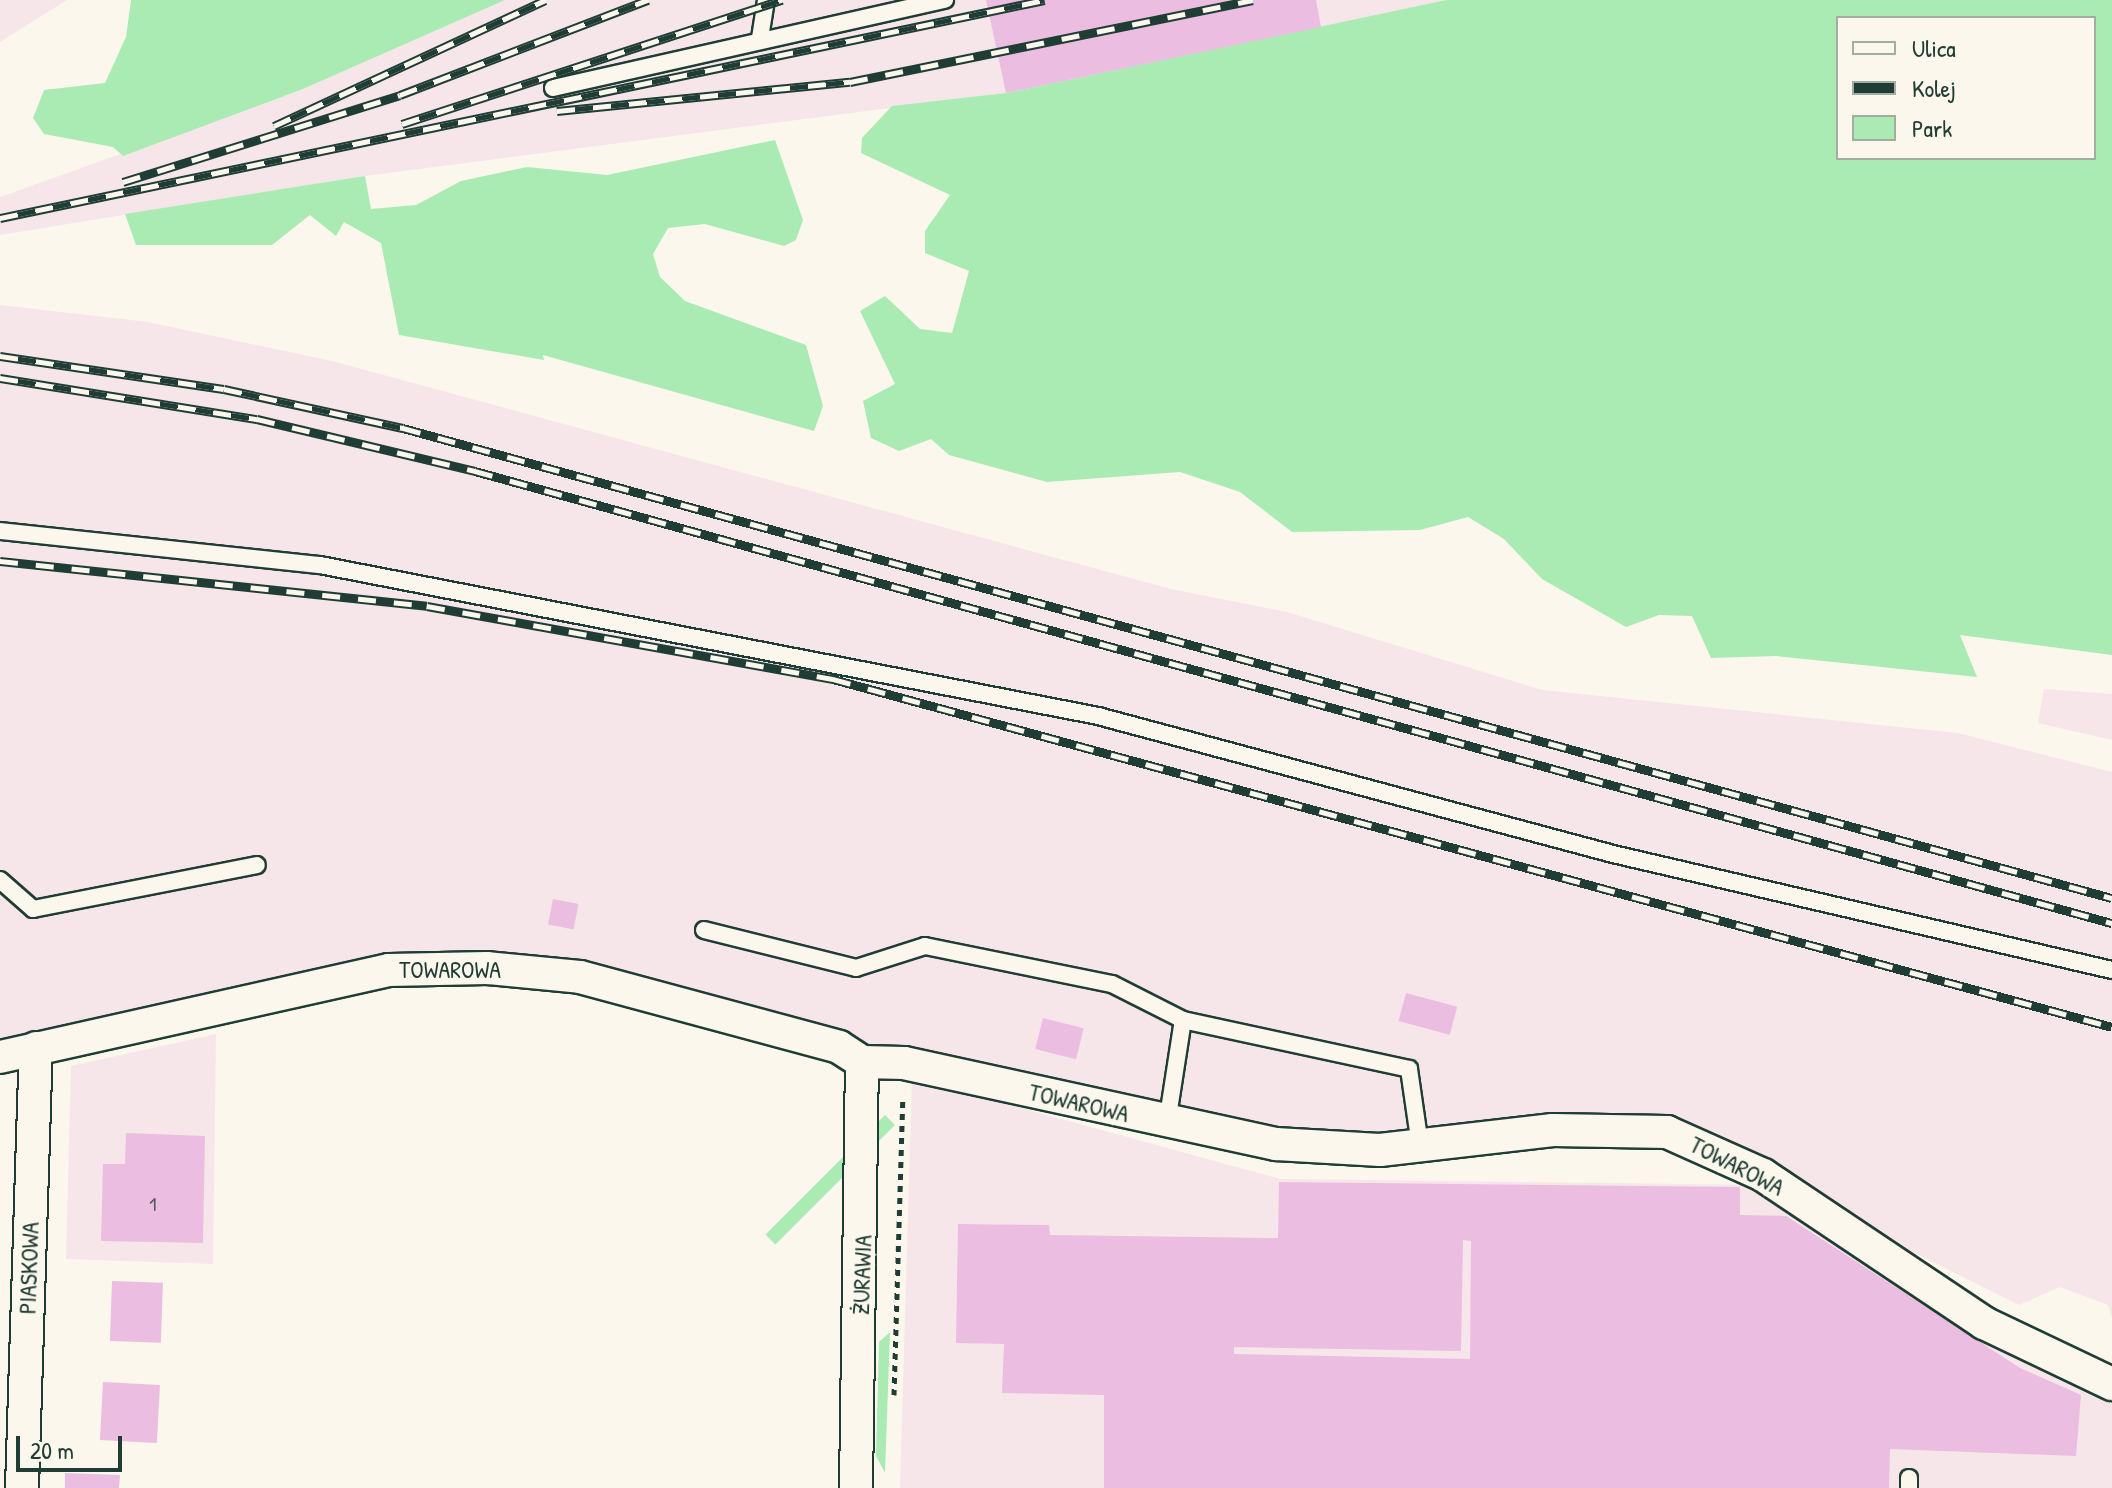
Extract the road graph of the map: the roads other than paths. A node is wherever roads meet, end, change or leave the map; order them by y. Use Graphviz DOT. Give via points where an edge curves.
graph roads {
  1 [pos="766,0"];
  2 [pos="945,0"];
  3 [pos="760,38"];
  4 [pos="553,88"];
  5 [pos="0,531"];
  6 [pos="257,865"];
  7 [pos="0,880"];
  8 [pos="704,930"];
  9 [pos="2112,970"];
  10 [pos="1183,1020"];
  11 [pos="36,1048"];
  12 [pos="0,1057"];
  13 [pos="862,1062"];
  14 [pos="1167,1123"];
  15 [pos="1420,1145"];
  16 [pos="2112,1384"];
  17 [pos="22,1488"];
  18 [pos="856,1488"];
  1 -- 3 [label="lane"];
  2 -- 3 [label="lane"];
  3 -- 4 [label="lane"];
  5 -- 9 [label="lane" via="351,570 1098,716 1613,854"];
  6 -- 7 [label="lane" via="33,909"];
  8 -- 10 [label="lane" via="856,968 925,946 1112,984"];
  10 -- 14 [label="lane"];
  10 -- 15 [label="lane" via="1409,1069"];
  11 -- 12 [label="street, TOWAROWA"];
  11 -- 13 [label="street, TOWAROWA" via="249,996 389,970 450,967 544,972 637,990 839,1047"];
  11 -- 17 [label="street, PIASKOWA"];
  13 -- 14 [label="street, TOWAROWA" via="904,1063"];
  13 -- 18 [label="street, ŻURAWIA"];
  14 -- 15 [label="street, TOWAROWA" via="1276,1144"];
  15 -- 16 [label="street, TOWAROWA" via="1553,1130 1667,1132 1705,1145 1763,1175 1984,1323"];
}
